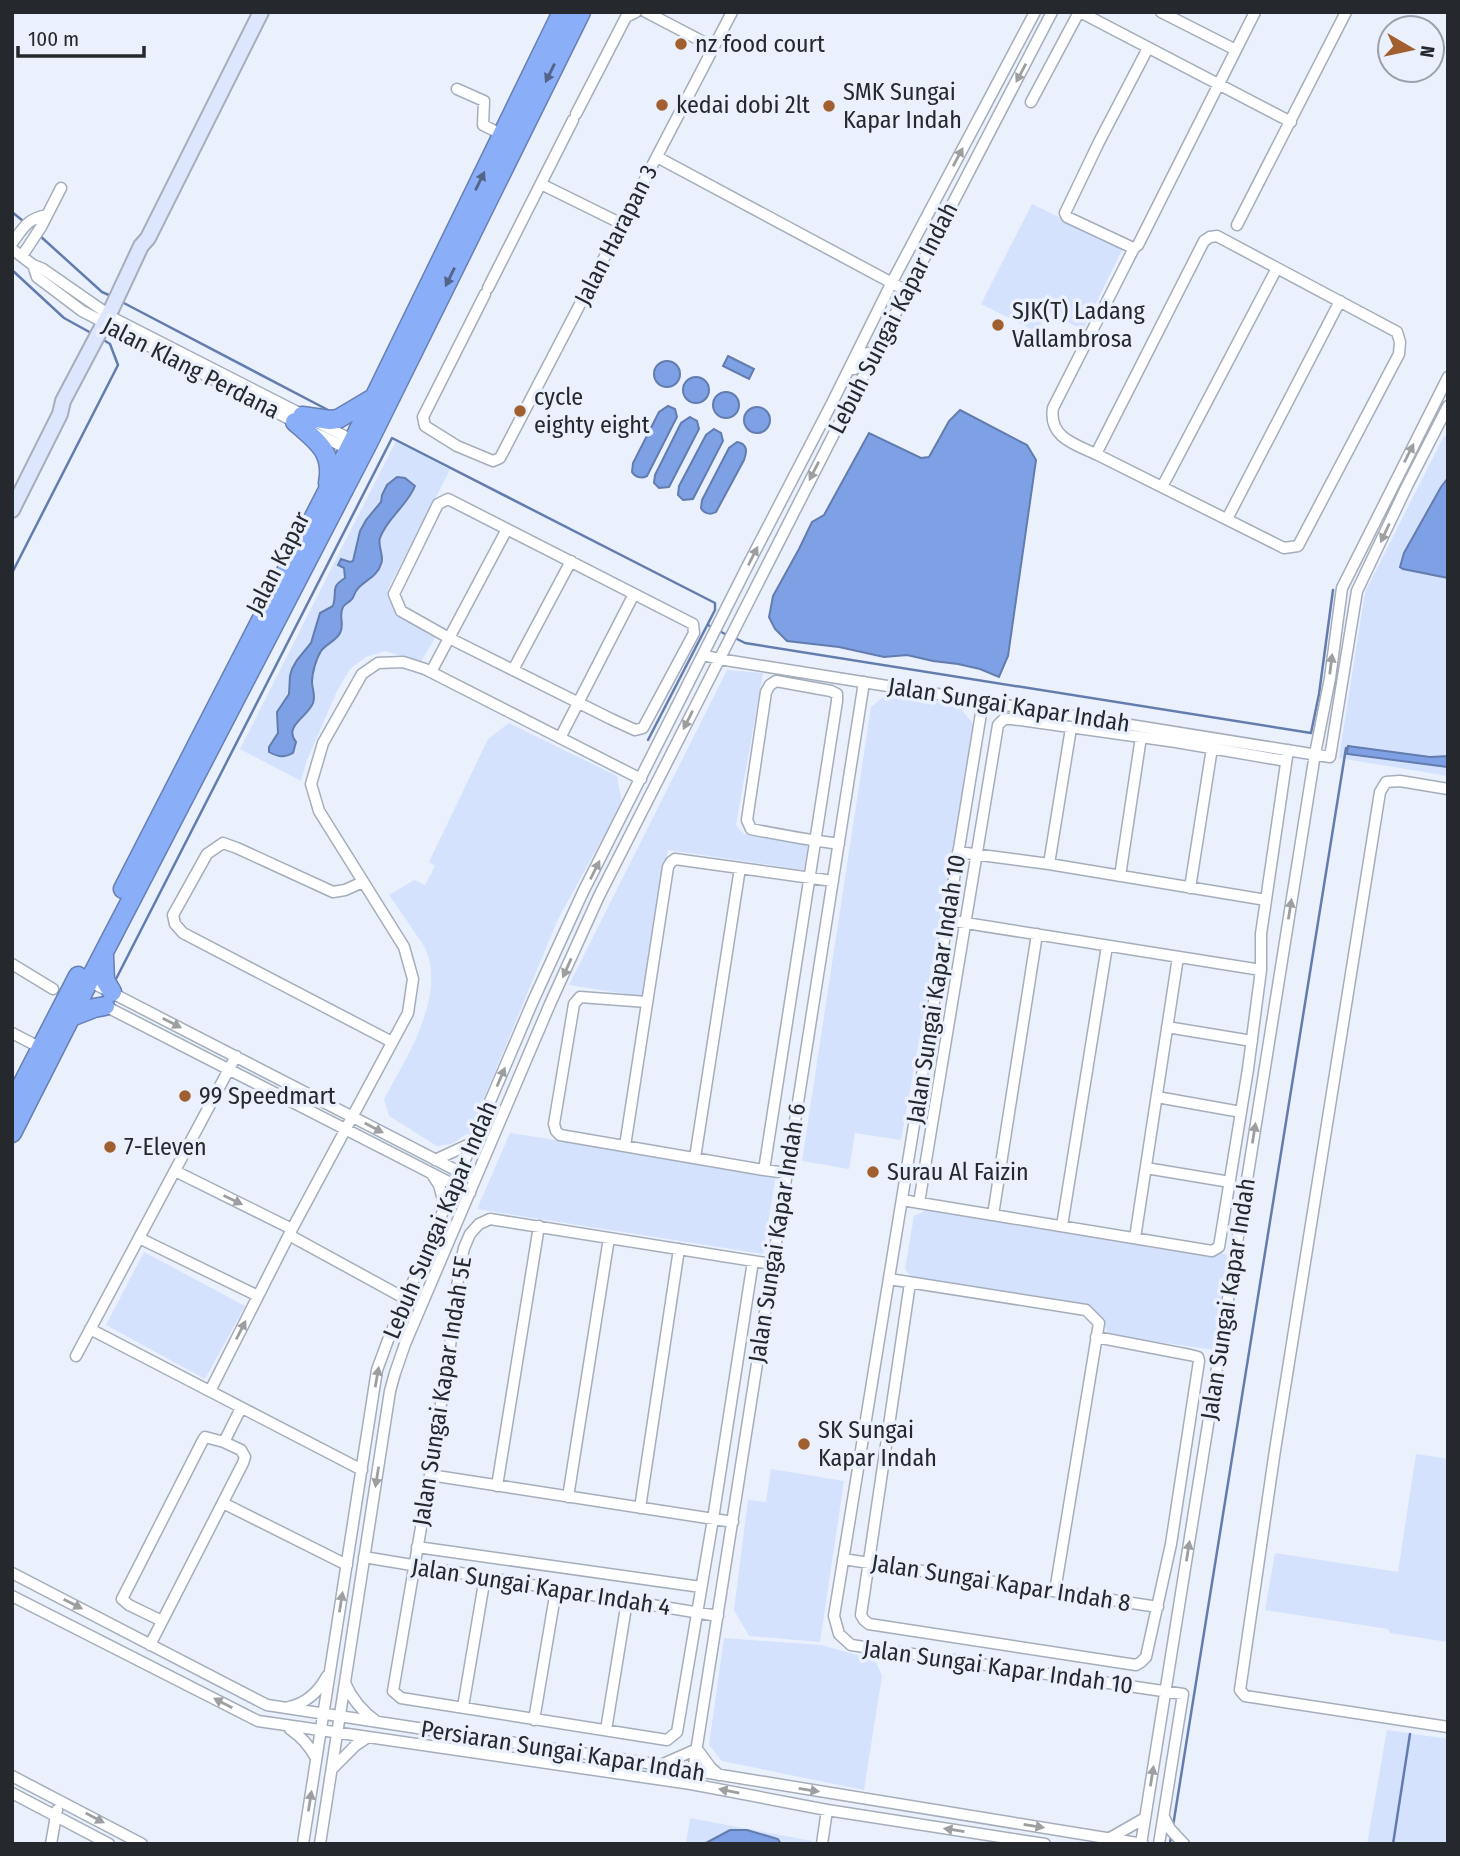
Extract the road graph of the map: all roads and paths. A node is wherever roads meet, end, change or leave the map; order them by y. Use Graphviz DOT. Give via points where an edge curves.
graph roads {
  1 [pos="261,12"];
  2 [pos="562,12"];
  3 [pos="581,12"];
  4 [pos="636,12"];
  5 [pos="646,12"];
  6 [pos="732,12"];
  7 [pos="1035,12"];
  8 [pos="1052,12"];
  9 [pos="1079,12"];
  10 [pos="1255,12"];
  11 [pos="1346,12"];
  12 [pos="1164,13"];
  13 [pos="713,47"];
  14 [pos="1148,48"];
  15 [pos="1236,50"];
  16 [pos="1218,85"];
  17 [pos="457,89"];
  18 [pos="1031,102"];
  19 [pos="1291,122"];
  20 [pos="503,135"];
  21 [pos="657,157"];
  22 [pos="541,184"];
  23 [pos="61,188"];
  24 [pos="47,215"];
  25 [pos="622,224"];
  26 [pos="1237,225"];
  27 [pos="12,243"];
  28 [pos="1134,248"];
  29 [pos="12,249"];
  30 [pos="22,256"];
  31 [pos="1277,268"];
  32 [pos="892,282"];
  33 [pos="907,291"];
  34 [pos="1340,302"];
  35 [pos="107,325"];
  36 [pos="874,355"];
  37 [pos="1448,377"];
  38 [pos="839,388"];
  39 [pos="375,397"];
  40 [pos="1448,406"];
  41 [pos="299,419"];
  42 [pos="357,449"];
  43 [pos="1098,455"];
  44 [pos="1162,487"];
  45 [pos="325,497"];
  46 [pos="12,510"];
  47 [pos="1227,519"];
  48 [pos="508,529"];
  49 [pos="570,561"];
  50 [pos="634,594"];
  51 [pos="449,638"];
  52 [pos="704,654"];
  53 [pos="719,659"];
  54 [pos="513,670"];
  55 [pos="431,672"];
  56 [pos="864,682"];
  57 [pos="983,701"];
  58 [pos="578,703"];
  59 [pos="1071,727"];
  60 [pos="1141,737"];
  61 [pos="560,738"];
  62 [pos="1212,748"];
  63 [pos="1316,749"];
  64 [pos="1287,756"];
  65 [pos="641,779"];
  66 [pos="1448,789"];
  67 [pos="815,841"];
  68 [pos="839,844"];
  69 [pos="958,852"];
  70 [pos="977,854"];
  71 [pos="1049,864"];
  72 [pos="740,868"];
  73 [pos="1120,876"];
  74 [pos="809,878"];
  75 [pos="833,881"];
  76 [pos="363,882"];
  77 [pos="1190,888"];
  78 [pos="1266,900"];
  79 [pos="947,920"];
  80 [pos="965,923"];
  81 [pos="1037,934"];
  82 [pos="1107,946"];
  83 [pos="104,952"];
  84 [pos="1178,957"];
  85 [pos="12,964"];
  86 [pos="1261,970"];
  87 [pos="80,985"];
  88 [pos="53,989"];
  89 [pos="108,999"];
  90 [pos="647,1002"];
  91 [pos="71,1017"];
  92 [pos="1167,1027"];
  93 [pos="12,1033"];
  94 [pos="1252,1041"];
  95 [pos="392,1042"];
  96 [pos="41,1048"];
  97 [pos="236,1056"];
  98 [pos="229,1069"];
  99 [pos="1157,1097"];
  100 [pos="12,1104"];
  101 [pos="1241,1112"];
  102 [pos="353,1116"];
  103 [pos="346,1129"];
  104 [pos="12,1133"];
  105 [pos="472,1143"];
  106 [pos="625,1146"];
  107 [pos="695,1158"];
  108 [pos="435,1160"];
  109 [pos="1146,1168"];
  110 [pos="764,1170"];
  111 [pos="175,1171"];
  112 [pos="430,1172"];
  113 [pos="460,1173"];
  114 [pos="787,1173"];
  115 [pos="475,1180"];
  116 [pos="1230,1182"];
  117 [pos="454,1185"];
  118 [pos="470,1193"];
  119 [pos="902,1200"];
  120 [pos="919,1203"];
  121 [pos="445,1208"];
  122 [pos="993,1215"];
  123 [pos="539,1226"];
  124 [pos="1062,1226"];
  125 [pos="290,1232"];
  126 [pos="139,1238"];
  127 [pos="609,1238"];
  128 [pos="1135,1238"];
  129 [pos="679,1249"];
  130 [pos="752,1261"];
  131 [pos="772,1264"];
  132 [pos="889,1279"];
  133 [pos="910,1283"];
  134 [pos="258,1296"];
  135 [pos="406,1299"];
  136 [pos="90,1329"];
  137 [pos="1096,1337"];
  138 [pos="76,1356"];
  139 [pos="210,1391"];
  140 [pos="241,1408"];
  141 [pos="224,1442"];
  142 [pos="362,1470"];
  143 [pos="430,1475"];
  144 [pos="497,1486"];
  145 [pos="568,1497"];
  146 [pos="223,1503"];
  147 [pos="640,1508"];
  148 [pos="713,1519"];
  149 [pos="733,1522"];
  150 [pos="417,1546"];
  151 [pos="364,1557"];
  152 [pos="844,1559"];
  153 [pos="869,1563"];
  154 [pos="347,1565"];
  155 [pos="413,1565"];
  156 [pos="12,1573"];
  157 [pos="485,1577"];
  158 [pos="701,1587"];
  159 [pos="556,1590"];
  160 [pos="1055,1591"];
  161 [pos="12,1596"];
  162 [pos="627,1601"];
  163 [pos="1158,1607"];
  164 [pos="697,1612"];
  165 [pos="718,1616"];
  166 [pos="162,1620"];
  167 [pos="150,1645"];
  168 [pos="331,1669"];
  169 [pos="344,1683"];
  170 [pos="1165,1692"];
  171 [pos="463,1707"];
  172 [pos="285,1709"];
  173 [pos="324,1714"];
  174 [pos="339,1717"];
  175 [pos="534,1720"];
  176 [pos="379,1723"];
  177 [pos="286,1727"];
  178 [pos="1448,1727"];
  179 [pos="606,1730"];
  180 [pos="321,1731"];
  181 [pos="337,1733"];
  182 [pos="368,1737"];
  183 [pos="697,1749"];
  184 [pos="317,1759"];
  185 [pos="660,1765"];
  186 [pos="332,1769"];
  187 [pos="693,1772"];
  188 [pos="12,1776"];
  189 [pos="720,1776"];
  190 [pos="691,1784"];
  191 [pos="12,1793"];
  192 [pos="59,1800"];
  193 [pos="827,1810"];
  194 [pos="56,1815"];
  195 [pos="1164,1816"];
  196 [pos="1145,1818"];
  197 [pos="1110,1838"];
  198 [pos="1024,1842"];
  199 [pos="51,1844"];
  200 [pos="109,1844"];
  201 [pos="142,1844"];
  202 [pos="303,1844"];
  203 [pos="320,1844"];
  204 [pos="822,1844"];
  205 [pos="1045,1844"];
  206 [pos="1142,1844"];
  207 [pos="1159,1844"];
  208 [pos="1184,1844"];
  1 -- 35 [label="street" via="141,246"];
  2 -- 20 [label="highway, Jalan Kapar"];
  3 -- 42 [label="highway, Jalan Kapar, one-way"];
  4 -- 22 [label="street" via="626,17"];
  5 -- 13 [label="street"];
  6 -- 13 [label="street, Jalan Harapan 3"];
  32 -- 7 [label="street, Lebuh Sungai Kapar Indah, one-way"];
  8 -- 33 [label="street, Lebuh Sungai Kapar Indah, one-way"];
  9 -- 14 [label="street"];
  9 -- 18 [label="street"];
  10 -- 15 [label="street"];
  11 -- 19 [label="street"];
  12 -- 15 [label="street"];
  13 -- 21 [label="street, Jalan Harapan 3"];
  14 -- 16 [label="street"];
  14 -- 28 [label="street" via="1066,209 1067,217"];
  15 -- 16 [label="street"];
  16 -- 19 [label="street"];
  16 -- 28 [label="street"];
  17 -- 20 [label="street" via="484,101 483,125"];
  19 -- 26 [label="street"];
  39 -- 20 [label="highway, Jalan Kapar, one-way"];
  21 -- 25 [label="street, Jalan Harapan 3"];
  21 -- 32 [label="street"];
  22 -- 25 [label="street"];
  22 -- 25 [label="street, Jalan Harapan 3" via="423,417 425,426 457,446 493,461 500,458"];
  23 -- 24 [label="street"];
  24 -- 27 [label="street" via="29,221"];
  24 -- 30 [label="street"];
  28 -- 43 [label="street" via="1052,414 1061,437"];
  29 -- 30 [label="street, Jalan Klang Perdana"];
  30 -- 35 [label="street, Jalan Klang Perdana" via="33,265 37,277"];
  31 -- 34 [label="street"];
  31 -- 43 [label="street" via="1217,236 1203,241"];
  31 -- 44 [label="street"];
  32 -- 33 [label="street"];
  32 -- 38 [label="street, Lebuh Sungai Kapar Indah"];
  33 -- 36 [label="street, Lebuh Sungai Kapar Indah"];
  34 -- 47 [label="street"];
  34 -- 47 [label="street" via="1397,332 1399,354 1298,546 1284,548"];
  35 -- 41 [label="street, Jalan Klang Perdana"];
  35 -- 46 [label="street" via="71,405 60,414"];
  36 -- 38 [label="street" via="864,354"];
  36 -- 53 [label="street, Lebuh Sungai Kapar Indah, one-way"];
  63 -- 37 [label="street, one-way" via="1342,588"];
  52 -- 38 [label="street, Lebuh Sungai Kapar Indah, one-way"];
  39 -- 41 [label="highway" via="338,419"];
  39 -- 42 [label="highway, Jalan Kapar"];
  40 -- 63 [label="street, Jalan Sungai Kapar Indah, one-way" via="1357,591 1331,752"];
  41 -- 42 [label="street, Jalan Klang Perdana"];
  41 -- 45 [label="highway" via="328,459"];
  42 -- 45 [label="highway, Jalan Kapar"];
  42 -- 83 [label="highway, Jalan Kapar"];
  43 -- 44 [label="street"];
  44 -- 47 [label="street"];
  45 -- 87 [label="highway, Jalan Kapar"];
  48 -- 49 [label="street"];
  48 -- 51 [label="street"];
  48 -- 51 [label="street" via="448,499 438,504 394,594 401,611"];
  49 -- 50 [label="street"];
  49 -- 54 [label="street"];
  50 -- 58 [label="street"];
  50 -- 58 [label="street" via="693,624 694,633 643,728 635,730"];
  51 -- 54 [label="street"];
  51 -- 55 [label="street"];
  52 -- 53 [label="street, Jalan Sungai Kapar Indah"];
  52 -- 65 [label="street, Lebuh Sungai Kapar Indah"];
  53 -- 56 [label="street, Jalan Sungai Kapar Indah"];
  53 -- 115 [label="street, Lebuh Sungai Kapar Indah, one-way" via="599,897"];
  54 -- 58 [label="street"];
  55 -- 61 [label="street"];
  55 -- 76 [label="street" via="404,662 378,663 362,674 323,743 311,785 319,811"];
  56 -- 57 [label="street, Jalan Sungai Kapar Indah"];
  56 -- 68 [label="street, Jalan Sungai Kapar Indah 6"];
  57 -- 64 [label="street, Jalan Sungai Kapar Indah"];
  57 -- 69 [label="street, Jalan Sungai Kapar Indah 10"];
  58 -- 61 [label="street"];
  59 -- 60 [label="street"];
  59 -- 70 [label="street" via="1012,719 998,725"];
  59 -- 71 [label="street"];
  60 -- 62 [label="street"];
  60 -- 73 [label="street"];
  61 -- 65 [label="street"];
  62 -- 64 [label="street"];
  62 -- 77 [label="street"];
  63 -- 64 [label="street, Jalan Sungai Kapar Indah"];
  170 -- 63 [label="street, Jalan Sungai Kapar Indah, one-way"];
  64 -- 78 [label="street"];
  105 -- 65 [label="street, Lebuh Sungai Kapar Indah, one-way" via="572,916"];
  66 -- 178 [label="street" via="1400,781 1386,782 1380,792 1241,1690 1245,1696"];
  67 -- 67 [label="street, Jalan Sungai Kapar Indah 6" via="837,694 776,681 766,692 747,820 751,829"];
  67 -- 68 [label="street"];
  67 -- 74 [label="street, Jalan Sungai Kapar Indah 6"];
  68 -- 75 [label="street, Jalan Sungai Kapar Indah 6"];
  69 -- 70 [label="street"];
  69 -- 79 [label="street, Jalan Sungai Kapar Indah 10"];
  70 -- 71 [label="street"];
  70 -- 80 [label="street"];
  71 -- 73 [label="street"];
  72 -- 74 [label="street"];
  72 -- 90 [label="street" via="671,862"];
  72 -- 107 [label="street"];
  73 -- 77 [label="street"];
  74 -- 75 [label="street"];
  74 -- 110 [label="street, Jalan Sungai Kapar Indah 6"];
  75 -- 114 [label="street, Jalan Sungai Kapar Indah 6"];
  76 -- 95 [label="street" via="404,947 413,979 408,1013"];
  76 -- 95 [label="street" via="333,892 223,843 207,854 173,915 183,933"];
  77 -- 78 [label="street"];
  78 -- 86 [label="street"];
  79 -- 80 [label="street"];
  79 -- 119 [label="street, Jalan Sungai Kapar Indah 10"];
  80 -- 81 [label="street"];
  80 -- 120 [label="street"];
  81 -- 82 [label="street"];
  81 -- 122 [label="street"];
  82 -- 84 [label="street"];
  82 -- 124 [label="street"];
  83 -- 87 [label="highway, Jalan Kapar"];
  83 -- 89 [label="highway"];
  84 -- 86 [label="street"];
  84 -- 92 [label="street"];
  85 -- 88 [label="street"];
  86 -- 94 [label="street"];
  87 -- 89 [label="street"];
  87 -- 89 [label="street"];
  87 -- 91 [label="highway, Jalan Kapar"];
  87 -- 96 [label="highway, Jalan Kapar"];
  89 -- 91 [label="highway"];
  89 -- 97 [label="street, one-way"];
  89 -- 98 [label="street"];
  90 -- 106 [label="street"];
  90 -- 106 [label="street, Jalan Sungai Kapar Indah 6" via="576,999 554,1124 560,1135"];
  91 -- 104 [label="highway, Jalan Kapar"];
  92 -- 94 [label="street"];
  92 -- 99 [label="street"];
  93 -- 96 [label="street"];
  94 -- 101 [label="street"];
  95 -- 102 [label="street"];
  96 -- 100 [label="highway, Jalan Kapar"];
  97 -- 98 [label="street"];
  97 -- 102 [label="street"];
  98 -- 103 [label="street"];
  98 -- 111 [label="street"];
  99 -- 101 [label="street"];
  99 -- 109 [label="street"];
  101 -- 116 [label="street"];
  102 -- 103 [label="street"];
  102 -- 108 [label="street, one-way"];
  103 -- 112 [label="street"];
  103 -- 125 [label="street"];
  105 -- 108 [label="street"];
  105 -- 113 [label="street, Lebuh Sungai Kapar Indah"];
  106 -- 107 [label="street, Jalan Sungai Kapar Indah 6"];
  107 -- 110 [label="street, Jalan Sungai Kapar Indah 6"];
  108 -- 113 [label="street"];
  109 -- 116 [label="street"];
  109 -- 128 [label="street"];
  110 -- 114 [label="street"];
  111 -- 125 [label="street, one-way"];
  111 -- 126 [label="street"];
  112 -- 117 [label="street"];
  112 -- 121 [label="street"];
  113 -- 115 [label="street"];
  113 -- 117 [label="street, Lebuh Sungai Kapar Indah"];
  114 -- 131 [label="street, Jalan Sungai Kapar Indah 6"];
  115 -- 118 [label="street, Lebuh Sungai Kapar Indah"];
  116 -- 128 [label="street" via="1219,1247 1212,1251"];
  117 -- 118 [label="street"];
  117 -- 121 [label="street, Lebuh Sungai Kapar Indah"];
  118 -- 151 [label="street, Lebuh Sungai Kapar Indah, one-way" via="395,1373"];
  119 -- 120 [label="street"];
  119 -- 132 [label="street, Jalan Sungai Kapar Indah 10"];
  120 -- 122 [label="street"];
  121 -- 135 [label="street, Lebuh Sungai Kapar Indah"];
  122 -- 124 [label="street"];
  123 -- 127 [label="street, Jalan Sungai Kapar Indah 5E"];
  123 -- 143 [label="street, Jalan Sungai Kapar Indah 5E" via="490,1219 470,1234 459,1270"];
  123 -- 144 [label="street"];
  124 -- 128 [label="street"];
  125 -- 134 [label="street"];
  125 -- 135 [label="street"];
  126 -- 134 [label="street"];
  126 -- 136 [label="street"];
  127 -- 129 [label="street, Jalan Sungai Kapar Indah 5E"];
  127 -- 145 [label="street"];
  129 -- 130 [label="street, Jalan Sungai Kapar Indah 5E"];
  129 -- 147 [label="street"];
  130 -- 131 [label="street, Jalan Sungai Kapar Indah 5E"];
  130 -- 148 [label="street"];
  131 -- 149 [label="street, Jalan Sungai Kapar Indah 6"];
  132 -- 133 [label="street"];
  132 -- 152 [label="street, Jalan Sungai Kapar Indah 10"];
  133 -- 137 [label="street" via="1086,1310 1099,1323"];
  133 -- 153 [label="street"];
  139 -- 134 [label="street, one-way"];
  142 -- 135 [label="street, Lebuh Sungai Kapar Indah, one-way" via="377,1370"];
  136 -- 138 [label="street"];
  136 -- 139 [label="street"];
  137 -- 160 [label="street"];
  137 -- 163 [label="street" via="1190,1355 1199,1361"];
  139 -- 140 [label="street"];
  140 -- 141 [label="street"];
  140 -- 142 [label="street"];
  141 -- 146 [label="street" via="245,1457"];
  141 -- 166 [label="street" via="203,1440 122,1599"];
  142 -- 154 [label="street, Lebuh Sungai Kapar Indah"];
  143 -- 144 [label="street"];
  143 -- 150 [label="street, Jalan Sungai Kapar Indah 5E"];
  144 -- 145 [label="street"];
  145 -- 147 [label="street"];
  146 -- 154 [label="street"];
  146 -- 166 [label="street"];
  147 -- 148 [label="street"];
  148 -- 149 [label="street"];
  148 -- 158 [label="street"];
  149 -- 165 [label="street, Jalan Sungai Kapar Indah 6"];
  150 -- 155 [label="street, Jalan Sungai Kapar Indah 5E"];
  150 -- 158 [label="street, Jalan Sungai Kapar Indah 4"];
  151 -- 155 [label="street, Jalan Sungai Kapar Indah 4"];
  151 -- 169 [label="street, Lebuh Sungai Kapar Indah"];
  152 -- 153 [label="street, Jalan Sungai Kapar Indah 8"];
  152 -- 170 [label="street, Jalan Sungai Kapar Indah 10" via="834,1616 839,1634 851,1645"];
  153 -- 160 [label="street, Jalan Sungai Kapar Indah 8"];
  153 -- 163 [label="street" via="864,1620 956,1638 1136,1665 1146,1657"];
  168 -- 154 [label="street, Lebuh Sungai Kapar Indah, one-way"];
  155 -- 157 [label="street, Jalan Sungai Kapar Indah 4"];
  155 -- 171 [label="street, Jalan Sungai Kapar Indah 5E" via="393,1691 401,1698"];
  156 -- 167 [label="street, Persiaran Sungai Kapar Indah, one-way"];
  157 -- 159 [label="street, Jalan Sungai Kapar Indah 4"];
  157 -- 171 [label="street"];
  158 -- 164 [label="street"];
  159 -- 162 [label="street, Jalan Sungai Kapar Indah 4"];
  159 -- 175 [label="street"];
  160 -- 163 [label="street, Jalan Sungai Kapar Indah 8"];
  177 -- 161 [label="street, Persiaran Sungai Kapar Indah, one-way" via="258,1721"];
  162 -- 164 [label="street, Jalan Sungai Kapar Indah 4"];
  162 -- 179 [label="street"];
  164 -- 165 [label="street, Jalan Sungai Kapar Indah 4"];
  164 -- 179 [label="street" via="677,1732 667,1740"];
  165 -- 183 [label="street, Jalan Sungai Kapar Indah 6"];
  166 -- 167 [label="street"];
  167 -- 172 [label="street, Persiaran Sungai Kapar Indah" via="267,1705"];
  168 -- 172 [label="street" via="312,1696"];
  168 -- 173 [label="street, Lebuh Sungai Kapar Indah"];
  169 -- 174 [label="street, Lebuh Sungai Kapar Indah"];
  169 -- 176 [label="street" via="359,1708"];
  170 -- 195 [label="street, Jalan Sungai Kapar Indah 10" via="1183,1694"];
  196 -- 170 [label="street, Jalan Sungai Kapar Indah, one-way"];
  171 -- 175 [label="street"];
  172 -- 173 [label="street, Persiaran Sungai Kapar Indah"];
  173 -- 174 [label="street, Persiaran Sungai Kapar Indah"];
  173 -- 180 [label="street, Lebuh Sungai Kapar Indah"];
  174 -- 176 [label="street, Persiaran Sungai Kapar Indah"];
  174 -- 181 [label="street, Lebuh Sungai Kapar Indah"];
  175 -- 179 [label="street"];
  176 -- 185 [label="street, Persiaran Sungai Kapar Indah"];
  177 -- 180 [label="street, Persiaran Sungai Kapar Indah"];
  177 -- 184 [label="street" via="301,1735"];
  180 -- 181 [label="street, Persiaran Sungai Kapar Indah"];
  180 -- 184 [label="street, Lebuh Sungai Kapar Indah"];
  181 -- 182 [label="street, Persiaran Sungai Kapar Indah"];
  181 -- 186 [label="street, Lebuh Sungai Kapar Indah"];
  182 -- 186 [label="street"];
  182 -- 190 [label="street, Persiaran Sungai Kapar Indah"];
  183 -- 185 [label="street"];
  183 -- 187 [label="street, Jalan Sungai Kapar Indah 6"];
  183 -- 189 [label="street"];
  202 -- 184 [label="street, Lebuh Sungai Kapar Indah, one-way"];
  185 -- 187 [label="street, Persiaran Sungai Kapar Indah"];
  186 -- 203 [label="street, Lebuh Sungai Kapar Indah"];
  187 -- 189 [label="street, Persiaran Sungai Kapar Indah"];
  187 -- 190 [label="street, Jalan Sungai Kapar Indah 6"];
  188 -- 192 [label="street"];
  189 -- 197 [label="street, Persiaran Sungai Kapar Indah, one-way"];
  193 -- 190 [label="street, Persiaran Sungai Kapar Indah, one-way"];
  191 -- 194 [label="street"];
  192 -- 194 [label="street"];
  192 -- 201 [label="street, one-way"];
  198 -- 193 [label="street, Persiaran Sungai Kapar Indah, one-way"];
  193 -- 204 [label="street"];
  194 -- 199 [label="street"];
  194 -- 200 [label="street"];
  195 -- 207 [label="street"];
  195 -- 208 [label="street"];
  196 -- 197 [label="street"];
  196 -- 206 [label="street, Jalan Sungai Kapar Indah"];
  197 -- 206 [label="street, Persiaran Sungai Kapar Indah"];
  198 -- 205 [label="street, Persiaran Sungai Kapar Indah"];
}
